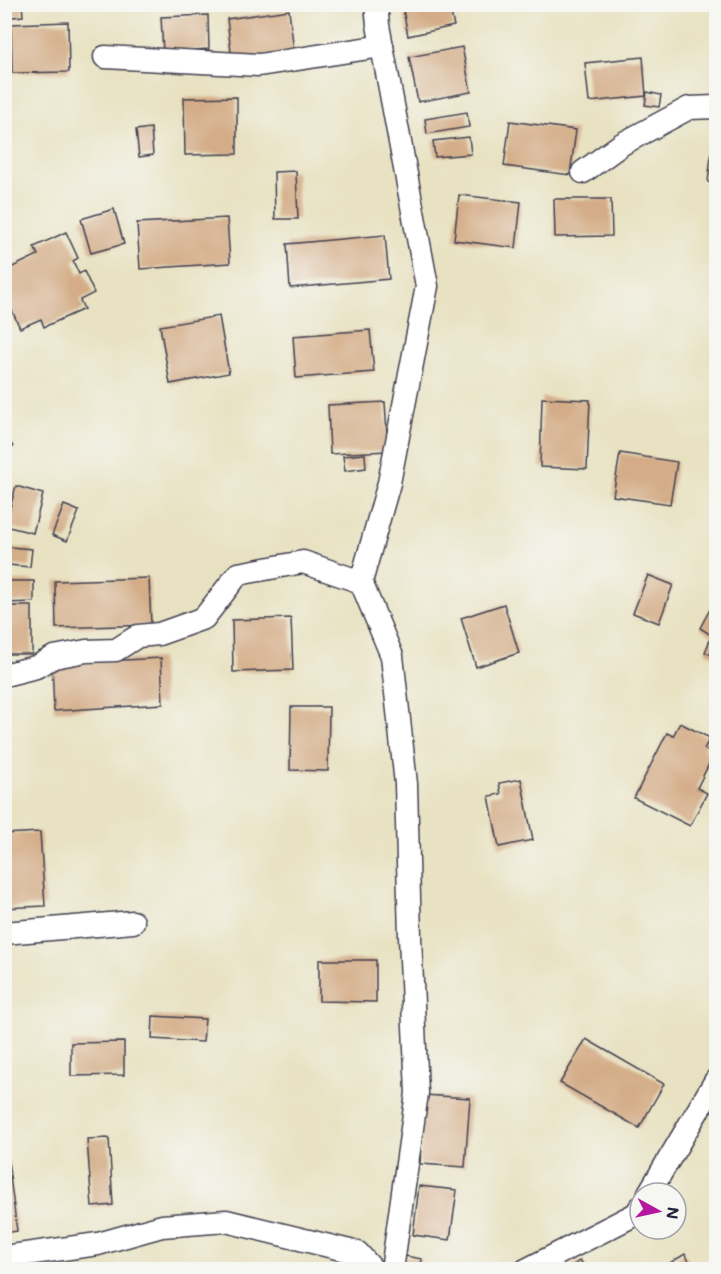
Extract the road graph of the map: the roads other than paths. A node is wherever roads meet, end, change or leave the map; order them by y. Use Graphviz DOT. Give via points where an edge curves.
graph roads {
  1 [pos="376,4"];
  2 [pos="381,46"];
  3 [pos="105,57"];
  4 [pos="717,107"];
  5 [pos="583,172"];
  6 [pos="361,582"];
  7 [pos="4,675"];
  8 [pos="133,922"];
  9 [pos="4,933"];
  10 [pos="717,1080"];
  11 [pos="656,1181"];
  12 [pos="628,1218"];
  13 [pos="4,1257"];
  14 [pos="373,1269"];
  15 [pos="392,1269"];
  16 [pos="526,1269"];
  1 -- 2 [label="street"];
  2 -- 3 [label="street" via="259,65"];
  2 -- 6 [label="street" via="428,286 389,483"];
  4 -- 5 [label="street" via="689,108 622,144"];
  6 -- 7 [label="street" via="303,562 238,574 204,618 159,634 138,636 116,650 54,657 36,667"];
  6 -- 15 [label="street" via="392,656 406,784 417,1093"];
  8 -- 9 [label="street"];
  10 -- 11 [label="street"];
  12 -- 16 [label="street"];
  13 -- 14 [label="street" via="98,1244 162,1226 226,1221 358,1253"];
}
